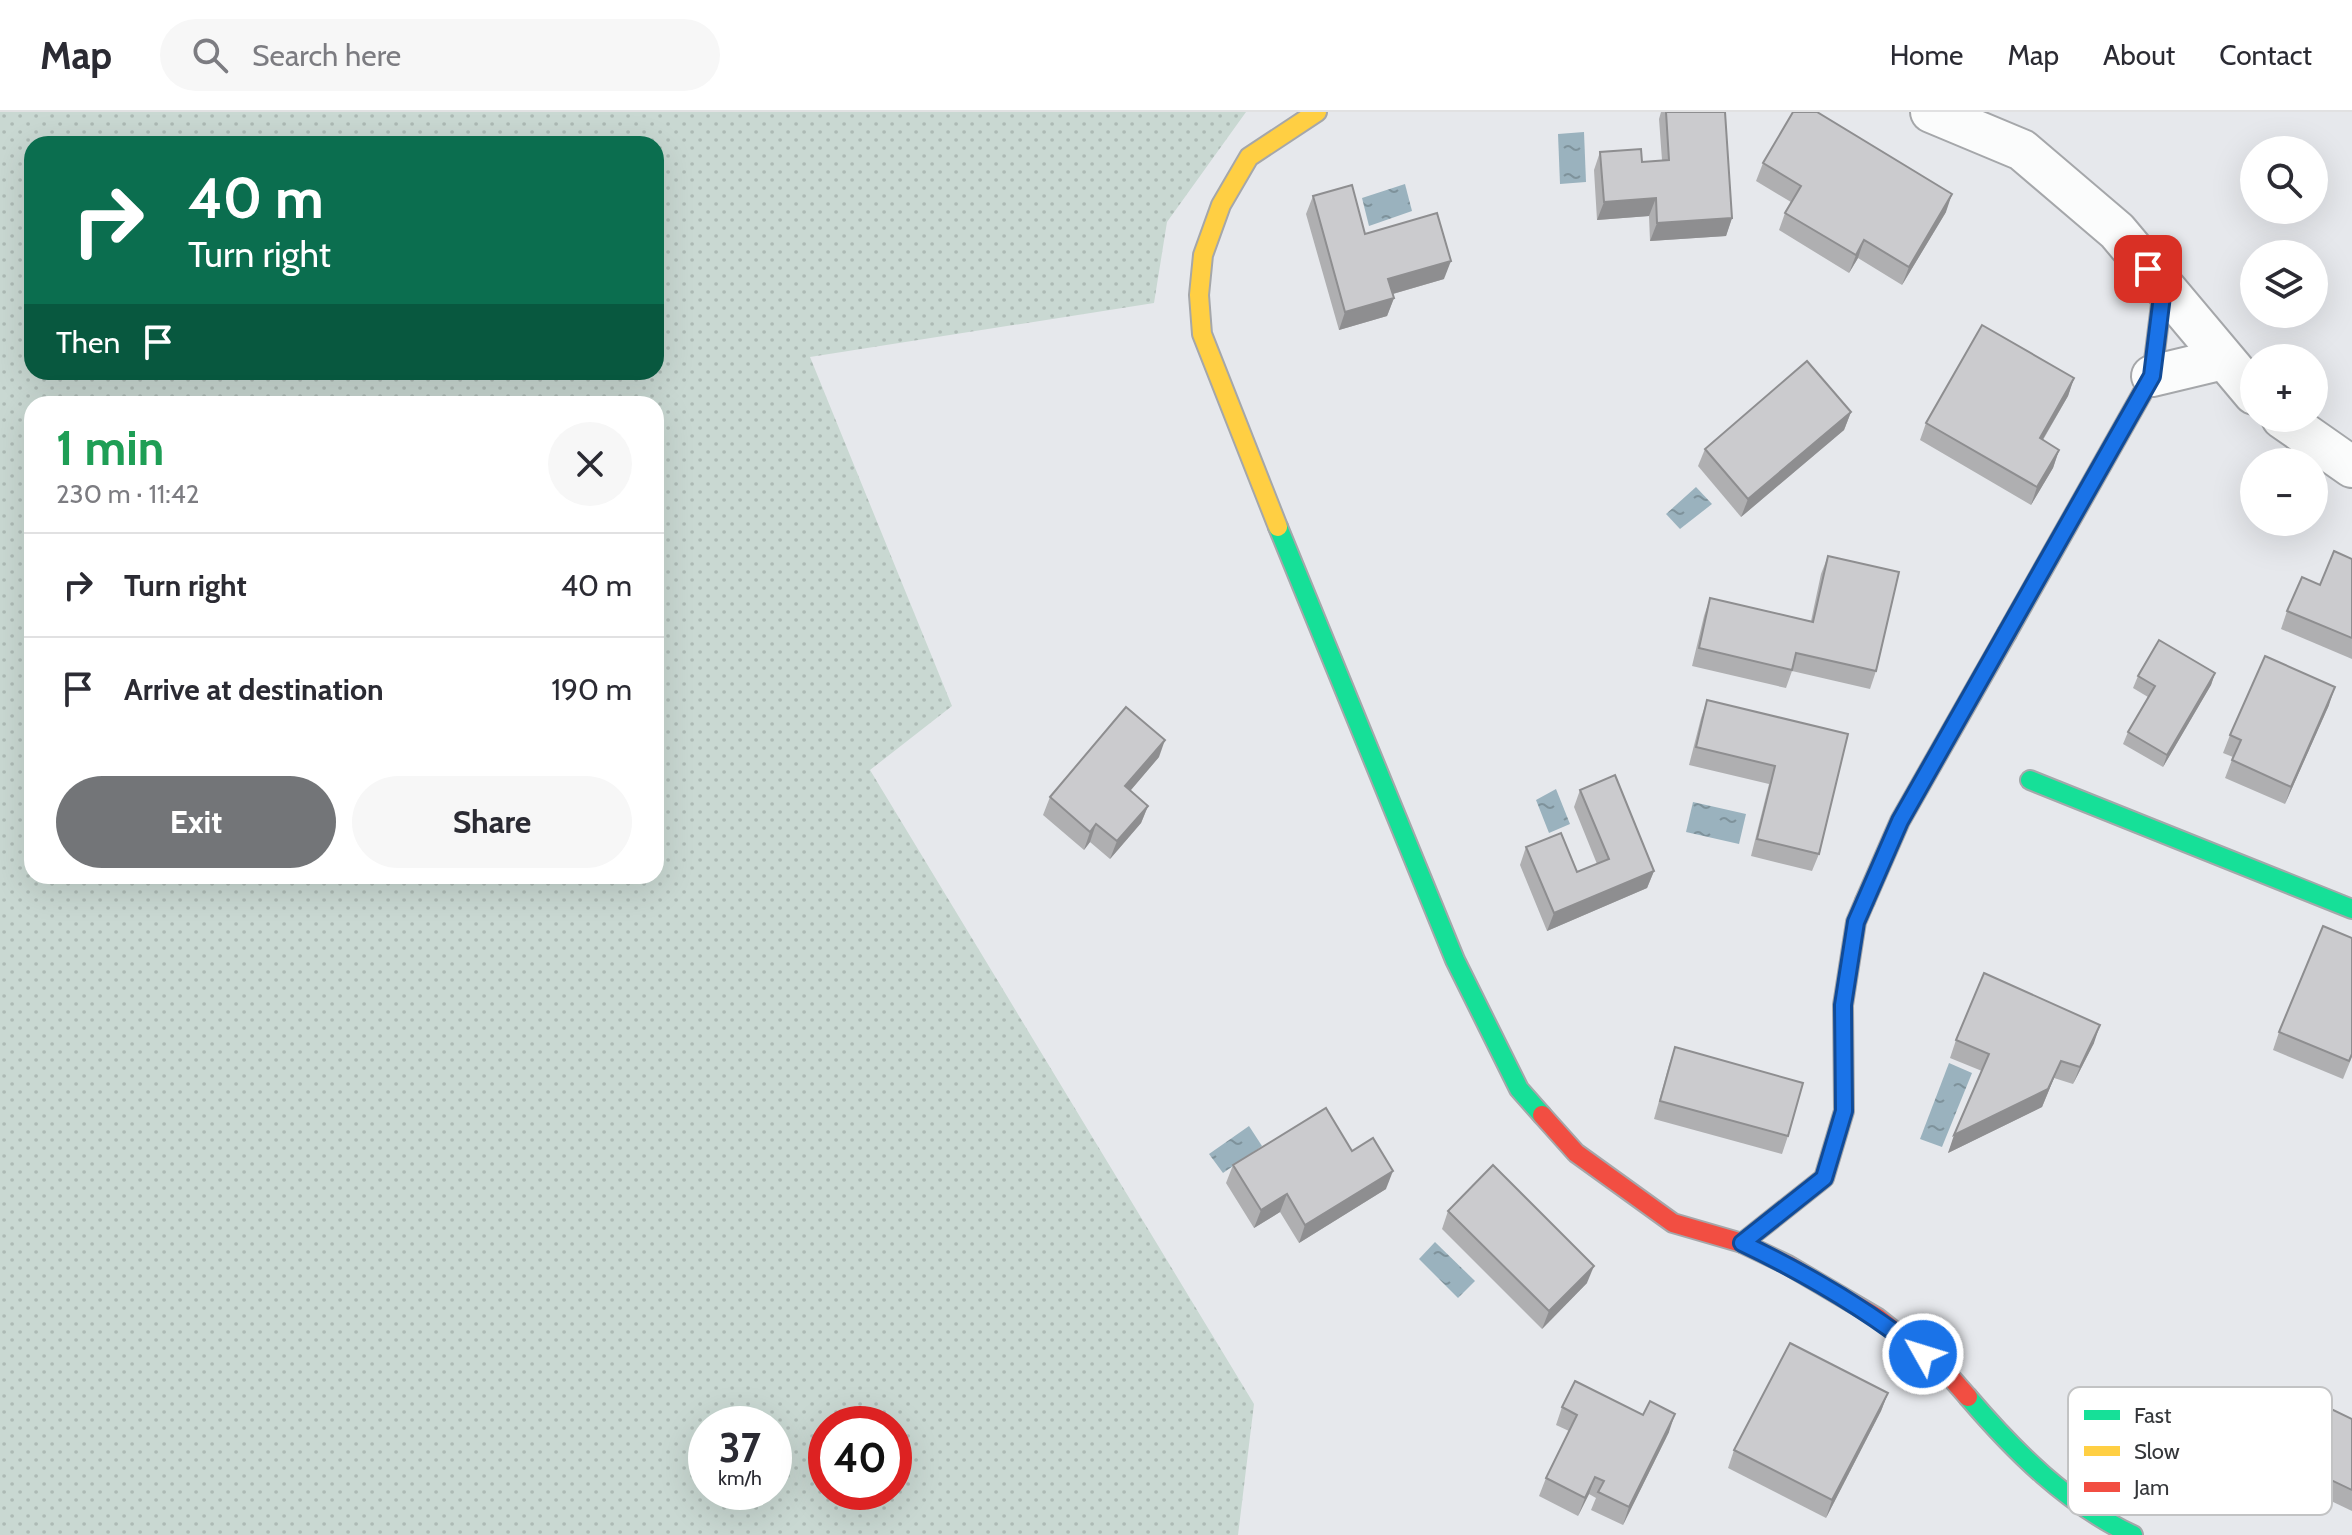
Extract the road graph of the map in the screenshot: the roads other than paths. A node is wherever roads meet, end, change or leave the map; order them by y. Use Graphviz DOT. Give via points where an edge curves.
graph roads {
  1 [pos="1317,112"];
  2 [pos="1931,112"];
  3 [pos="2163,288"];
  4 [pos="2223,359"];
  5 [pos="2152,376"];
  6 [pos="2240,378"];
  7 [pos="2302,432"];
  8 [pos="2352,467"];
  9 [pos="2030,780"];
  10 [pos="2352,909"];
  11 [pos="1742,1243"];
  12 [pos="2068,1492"];
  13 [pos="2097,1515"];
  14 [pos="2133,1535"];
  1 -- 11 [label="street" via="1249,157 1221,205 1203,255 1202,334 1449,946 1519,1089 1576,1153 1673,1223"];
  2 -- 3 [label="street" via="2022,150 2117,231"];
  3 -- 4 [label="street"];
  3 -- 5 [label="street"];
  4 -- 5 [label="street"];
  4 -- 6 [label="street"];
  5 -- 11 [label="street" via="1900,821 1856,922 1843,1005 1844,1111 1824,1178"];
  7 -- 8 [label="street"];
  9 -- 10 [label="street"];
  11 -- 12 [label="street" via="1878,1318 1946,1372 2013,1450"];
  13 -- 14 [label="street"];
}
